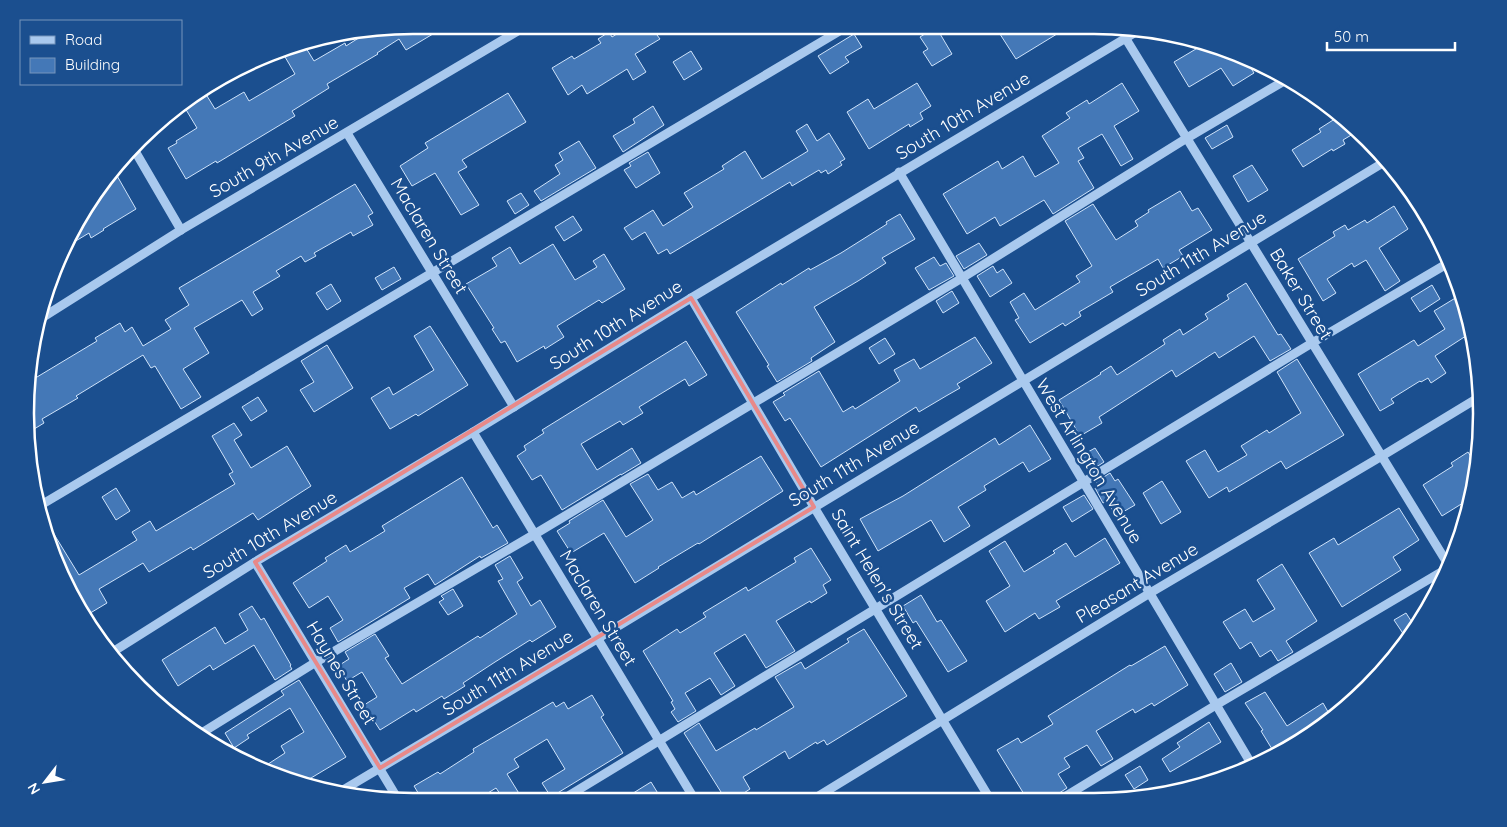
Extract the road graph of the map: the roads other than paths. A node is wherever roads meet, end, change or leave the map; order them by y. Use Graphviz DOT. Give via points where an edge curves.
graph roads {
  1 [pos="513,34"];
  2 [pos="835,34"];
  3 [pos="1131,36"];
  4 [pos="1126,39"];
  5 [pos="1280,83"];
  6 [pos="347,133"];
  7 [pos="1187,138"];
  8 [pos="137,154"];
  9 [pos="1380,164"];
  10 [pos="900,172"];
  11 [pos="181,230"];
  12 [pos="1251,242"];
  13 [pos="1443,266"];
  14 [pos="432,273"];
  15 [pos="962,278"];
  16 [pos="691,298"];
  17 [pos="47,315"];
  18 [pos="1312,342"];
  19 [pos="1022,381"];
  20 [pos="1472,401"];
  21 [pos="753,402"];
  22 [pos="514,408"];
  23 [pos="474,432"];
  24 [pos="1382,456"];
  25 [pos="1083,483"];
  26 [pos="45,503"];
  27 [pos="814,507"];
  28 [pos="535,534"];
  29 [pos="1444,559"];
  30 [pos="255,562"];
  31 [pos="1437,574"];
  32 [pos="1150,593"];
  33 [pos="875,609"];
  34 [pos="597,639"];
  35 [pos="116,650"];
  36 [pos="316,662"];
  37 [pos="1216,705"];
  38 [pos="942,720"];
  39 [pos="206,731"];
  40 [pos="659,741"];
  41 [pos="1249,760"];
  42 [pos="380,768"];
  43 [pos="347,787"];
  44 [pos="395,792"];
  45 [pos="573,793"];
  46 [pos="691,793"];
  47 [pos="823,793"];
  48 [pos="986,793"];
  49 [pos="1071,793"];
  1 -- 6 [label="street, South 9th Avenue"];
  2 -- 14 [label="street"];
  3 -- 4 [label="street, South 10th Avenue"];
  4 -- 7 [label="street, Baker Street"];
  4 -- 10 [label="street, South 10th Avenue"];
  5 -- 7 [label="street"];
  6 -- 11 [label="street, South 9th Avenue"];
  6 -- 14 [label="street, Maclaren Street"];
  7 -- 12 [label="street, Baker Street"];
  7 -- 15 [label="street"];
  8 -- 11 [label="street"];
  9 -- 12 [label="street, South 11th Avenue"];
  10 -- 15 [label="street, West Arlington Avenue"];
  10 -- 16 [label="street, South 10th Avenue"];
  11 -- 17 [label="street, South 9th Avenue"];
  12 -- 18 [label="street, Baker Street"];
  12 -- 19 [label="street, South 11th Avenue"];
  13 -- 18 [label="street"];
  14 -- 22 [label="street, Maclaren Street"];
  14 -- 26 [label="street"];
  15 -- 19 [label="street, West Arlington Avenue"];
  15 -- 21 [label="street"];
  16 -- 21 [label="street, Saint Helen's Street"];
  16 -- 22 [label="street, South 10th Avenue"];
  18 -- 24 [label="street, Baker Street"];
  18 -- 25 [label="street"];
  19 -- 25 [label="street, West Arlington Avenue"];
  19 -- 27 [label="street, South 11th Avenue"];
  20 -- 24 [label="street, Pleasant Avenue"];
  21 -- 27 [label="street, Saint Helen's Street"];
  21 -- 28 [label="street"];
  22 -- 23 [label="street, South 10th Avenue"];
  23 -- 28 [label="street, Maclaren Street"];
  23 -- 30 [label="street, South 10th Avenue"];
  24 -- 29 [label="street, Baker Street"];
  24 -- 32 [label="street, Pleasant Avenue"];
  25 -- 32 [label="street, West Arlington Avenue"];
  25 -- 33 [label="street"];
  27 -- 33 [label="street, Saint Helen's Street"];
  27 -- 34 [label="street, South 11th Avenue"];
  28 -- 34 [label="street, Maclaren Street"];
  28 -- 36 [label="street"];
  30 -- 35 [label="street, South 10th Avenue"];
  30 -- 36 [label="street, Haynes Street"];
  31 -- 37 [label="street"];
  32 -- 37 [label="street, West Arlington Avenue"];
  32 -- 38 [label="street, Pleasant Avenue"];
  33 -- 38 [label="street, Saint Helen's Street"];
  33 -- 40 [label="street"];
  34 -- 40 [label="street, Maclaren Street"];
  34 -- 42 [label="street, South 11th Avenue"];
  36 -- 39 [label="street"];
  36 -- 42 [label="street, Haynes Street"];
  37 -- 41 [label="street, West Arlington Avenue"];
  37 -- 49 [label="street"];
  38 -- 47 [label="street, Pleasant Avenue"];
  38 -- 48 [label="street, Saint Helen's Street"];
  40 -- 45 [label="street"];
  40 -- 46 [label="street, Maclaren Street"];
  42 -- 43 [label="street, South 11th Avenue"];
  42 -- 44 [label="street, Haynes Street"];
}
